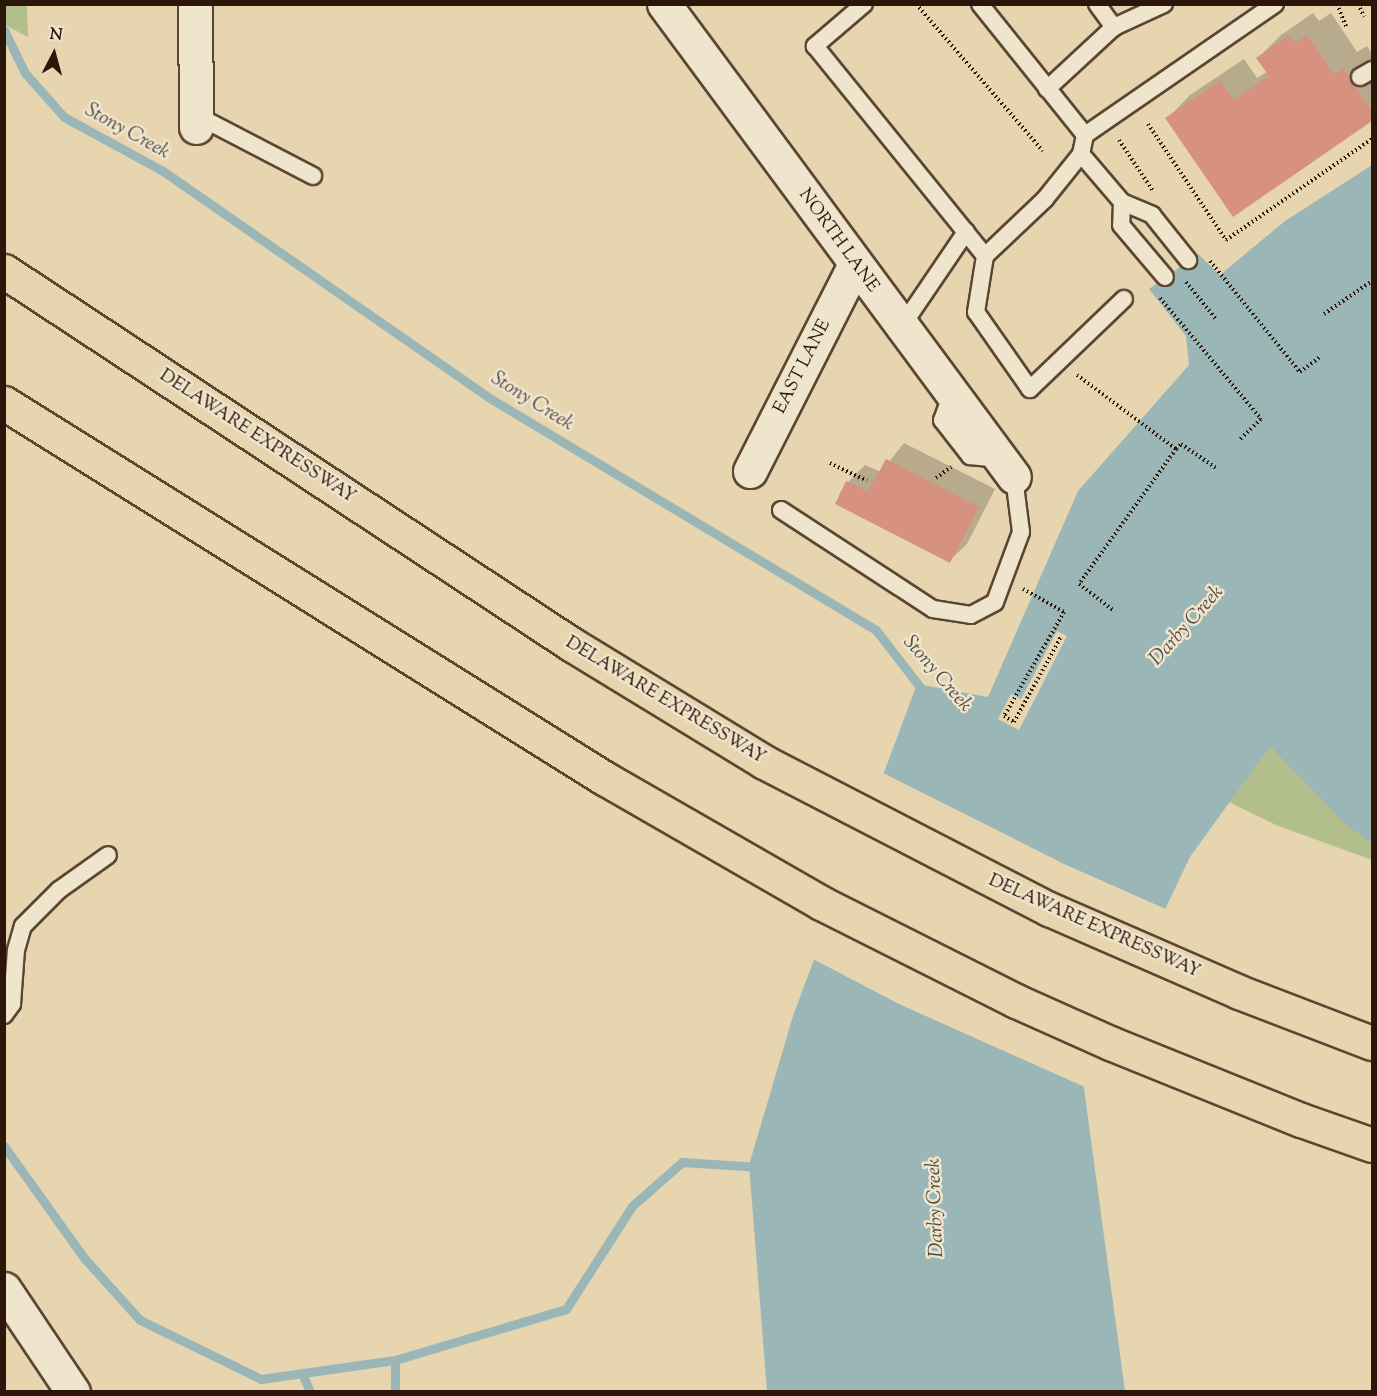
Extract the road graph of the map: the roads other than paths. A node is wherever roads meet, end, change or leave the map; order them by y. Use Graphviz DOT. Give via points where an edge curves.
graph roads {
  1 [pos="195,4"];
  2 [pos="664,4"];
  3 [pos="864,4"];
  4 [pos="980,4"];
  5 [pos="1097,4"];
  6 [pos="1164,4"];
  7 [pos="1275,4"];
  8 [pos="1114,27"];
  9 [pos="1047,89"];
  10 [pos="196,121"];
  11 [pos="1085,135"];
  12 [pos="1082,154"];
  13 [pos="312,176"];
  14 [pos="1122,202"];
  15 [pos="966,232"];
  16 [pos="1195,255"];
  17 [pos="985,256"];
  18 [pos="855,264"];
  19 [pos="4,271"];
  20 [pos="1165,278"];
  21 [pos="1124,299"];
  22 [pos="902,326"];
  23 [pos="4,403"];
  24 [pos="1007,468"];
  25 [pos="750,471"];
  26 [pos="781,510"];
  27 [pos="108,855"];
  28 [pos="4,1014"];
  29 [pos="1372,1043"];
  30 [pos="1372,1145"];
  31 [pos="4,1289"];
  32 [pos="73,1392"];
  1 -- 10 [label="street"];
  2 -- 18 [label="street, NORTH LANE"];
  3 -- 15 [label="lane" via="815,46"];
  4 -- 9 [label="lane"];
  5 -- 8 [label="lane"];
  6 -- 8 [label="lane"];
  7 -- 11 [label="lane"];
  8 -- 9 [label="lane"];
  9 -- 11 [label="lane"];
  10 -- 13 [label="lane"];
  11 -- 12 [label="lane"];
  12 -- 14 [label="lane"];
  12 -- 17 [label="lane" via="1045,199"];
  14 -- 16 [label="lane" via="1152,215"];
  14 -- 20 [label="lane" via="1121,225"];
  15 -- 17 [label="lane"];
  15 -- 22 [label="lane"];
  17 -- 21 [label="lane" via="976,312 1030,389"];
  18 -- 22 [label="street, NORTH LANE"];
  18 -- 25 [label="street, EAST LANE"];
  19 -- 29 [label="highway, DELAWARE EXPRESSWAY" via="655,697 764,762 1060,914 1239,992"];
  22 -- 24 [label="street, NORTH LANE"];
  23 -- 30 [label="highway" via="604,778 821,903 1026,1005 1206,1083"];
  24 -- 26 [label="lane" via="1021,532 995,602 971,615 933,609"];
  27 -- 28 [label="lane" via="59,890 23,926 12,1004"];
  31 -- 32 [label="street"];
}
